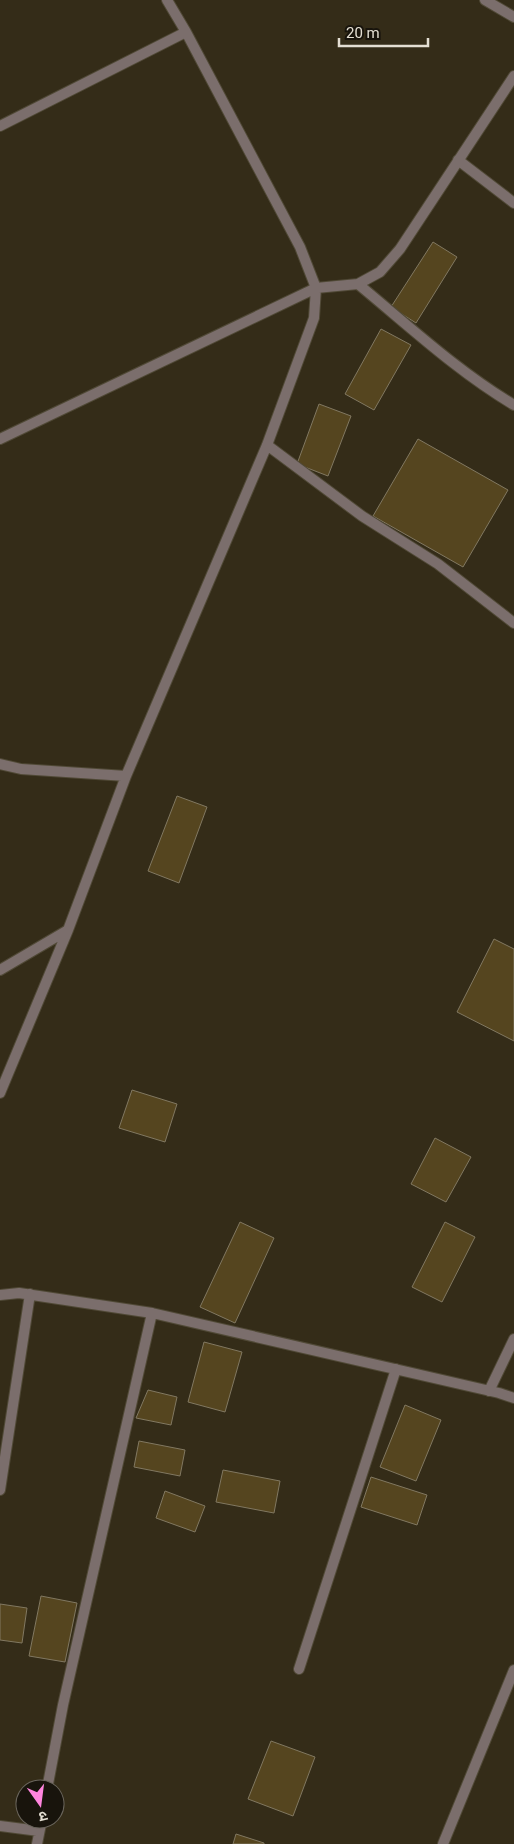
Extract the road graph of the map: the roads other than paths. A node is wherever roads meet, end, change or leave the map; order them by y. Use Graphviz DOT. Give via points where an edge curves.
graph roads {
  1 [pos="167,0"];
  2 [pos="485,0"];
  3 [pos="514,17"];
  4 [pos="186,32"];
  5 [pos="514,76"];
  6 [pos="0,126"];
  7 [pos="458,160"];
  8 [pos="514,203"];
  9 [pos="358,284"];
  10 [pos="316,288"];
  11 [pos="514,405"];
  12 [pos="0,439"];
  13 [pos="267,445"];
  14 [pos="514,623"];
  15 [pos="0,764"];
  16 [pos="126,776"];
  17 [pos="68,930"];
  18 [pos="0,970"];
  19 [pos="0,1093"];
  20 [pos="30,1294"];
  21 [pos="0,1295"];
  22 [pos="152,1313"];
  23 [pos="514,1338"];
  24 [pos="396,1369"];
  25 [pos="489,1391"];
  26 [pos="514,1398"];
  27 [pos="0,1490"];
  28 [pos="300,1669"];
  29 [pos="514,1670"];
  30 [pos="50,1779"];
  31 [pos="0,1826"];
  32 [pos="39,1831"];
  33 [pos="37,1844"];
  34 [pos="443,1844"];
  1 -- 4 [label="street"];
  2 -- 3 [label="street"];
  4 -- 6 [label="street"];
  4 -- 10 [label="street" via="300,247"];
  5 -- 7 [label="street"];
  7 -- 8 [label="street"];
  7 -- 9 [label="street" via="400,249 380,272"];
  9 -- 10 [label="street"];
  9 -- 11 [label="street" via="459,368"];
  10 -- 12 [label="street"];
  10 -- 13 [label="street" via="314,318"];
  13 -- 14 [label="street" via="362,516 438,564"];
  13 -- 16 [label="street"];
  15 -- 16 [label="street" via="21,769"];
  16 -- 17 [label="street"];
  17 -- 18 [label="street"];
  17 -- 19 [label="street"];
  20 -- 21 [label="street"];
  20 -- 22 [label="street"];
  20 -- 27 [label="street"];
  22 -- 24 [label="street"];
  22 -- 30 [label="street"];
  23 -- 25 [label="street"];
  24 -- 25 [label="street"];
  24 -- 28 [label="street"];
  25 -- 26 [label="street"];
  29 -- 34 [label="street"];
  31 -- 32 [label="street"];
  32 -- 33 [label="street"];
}
